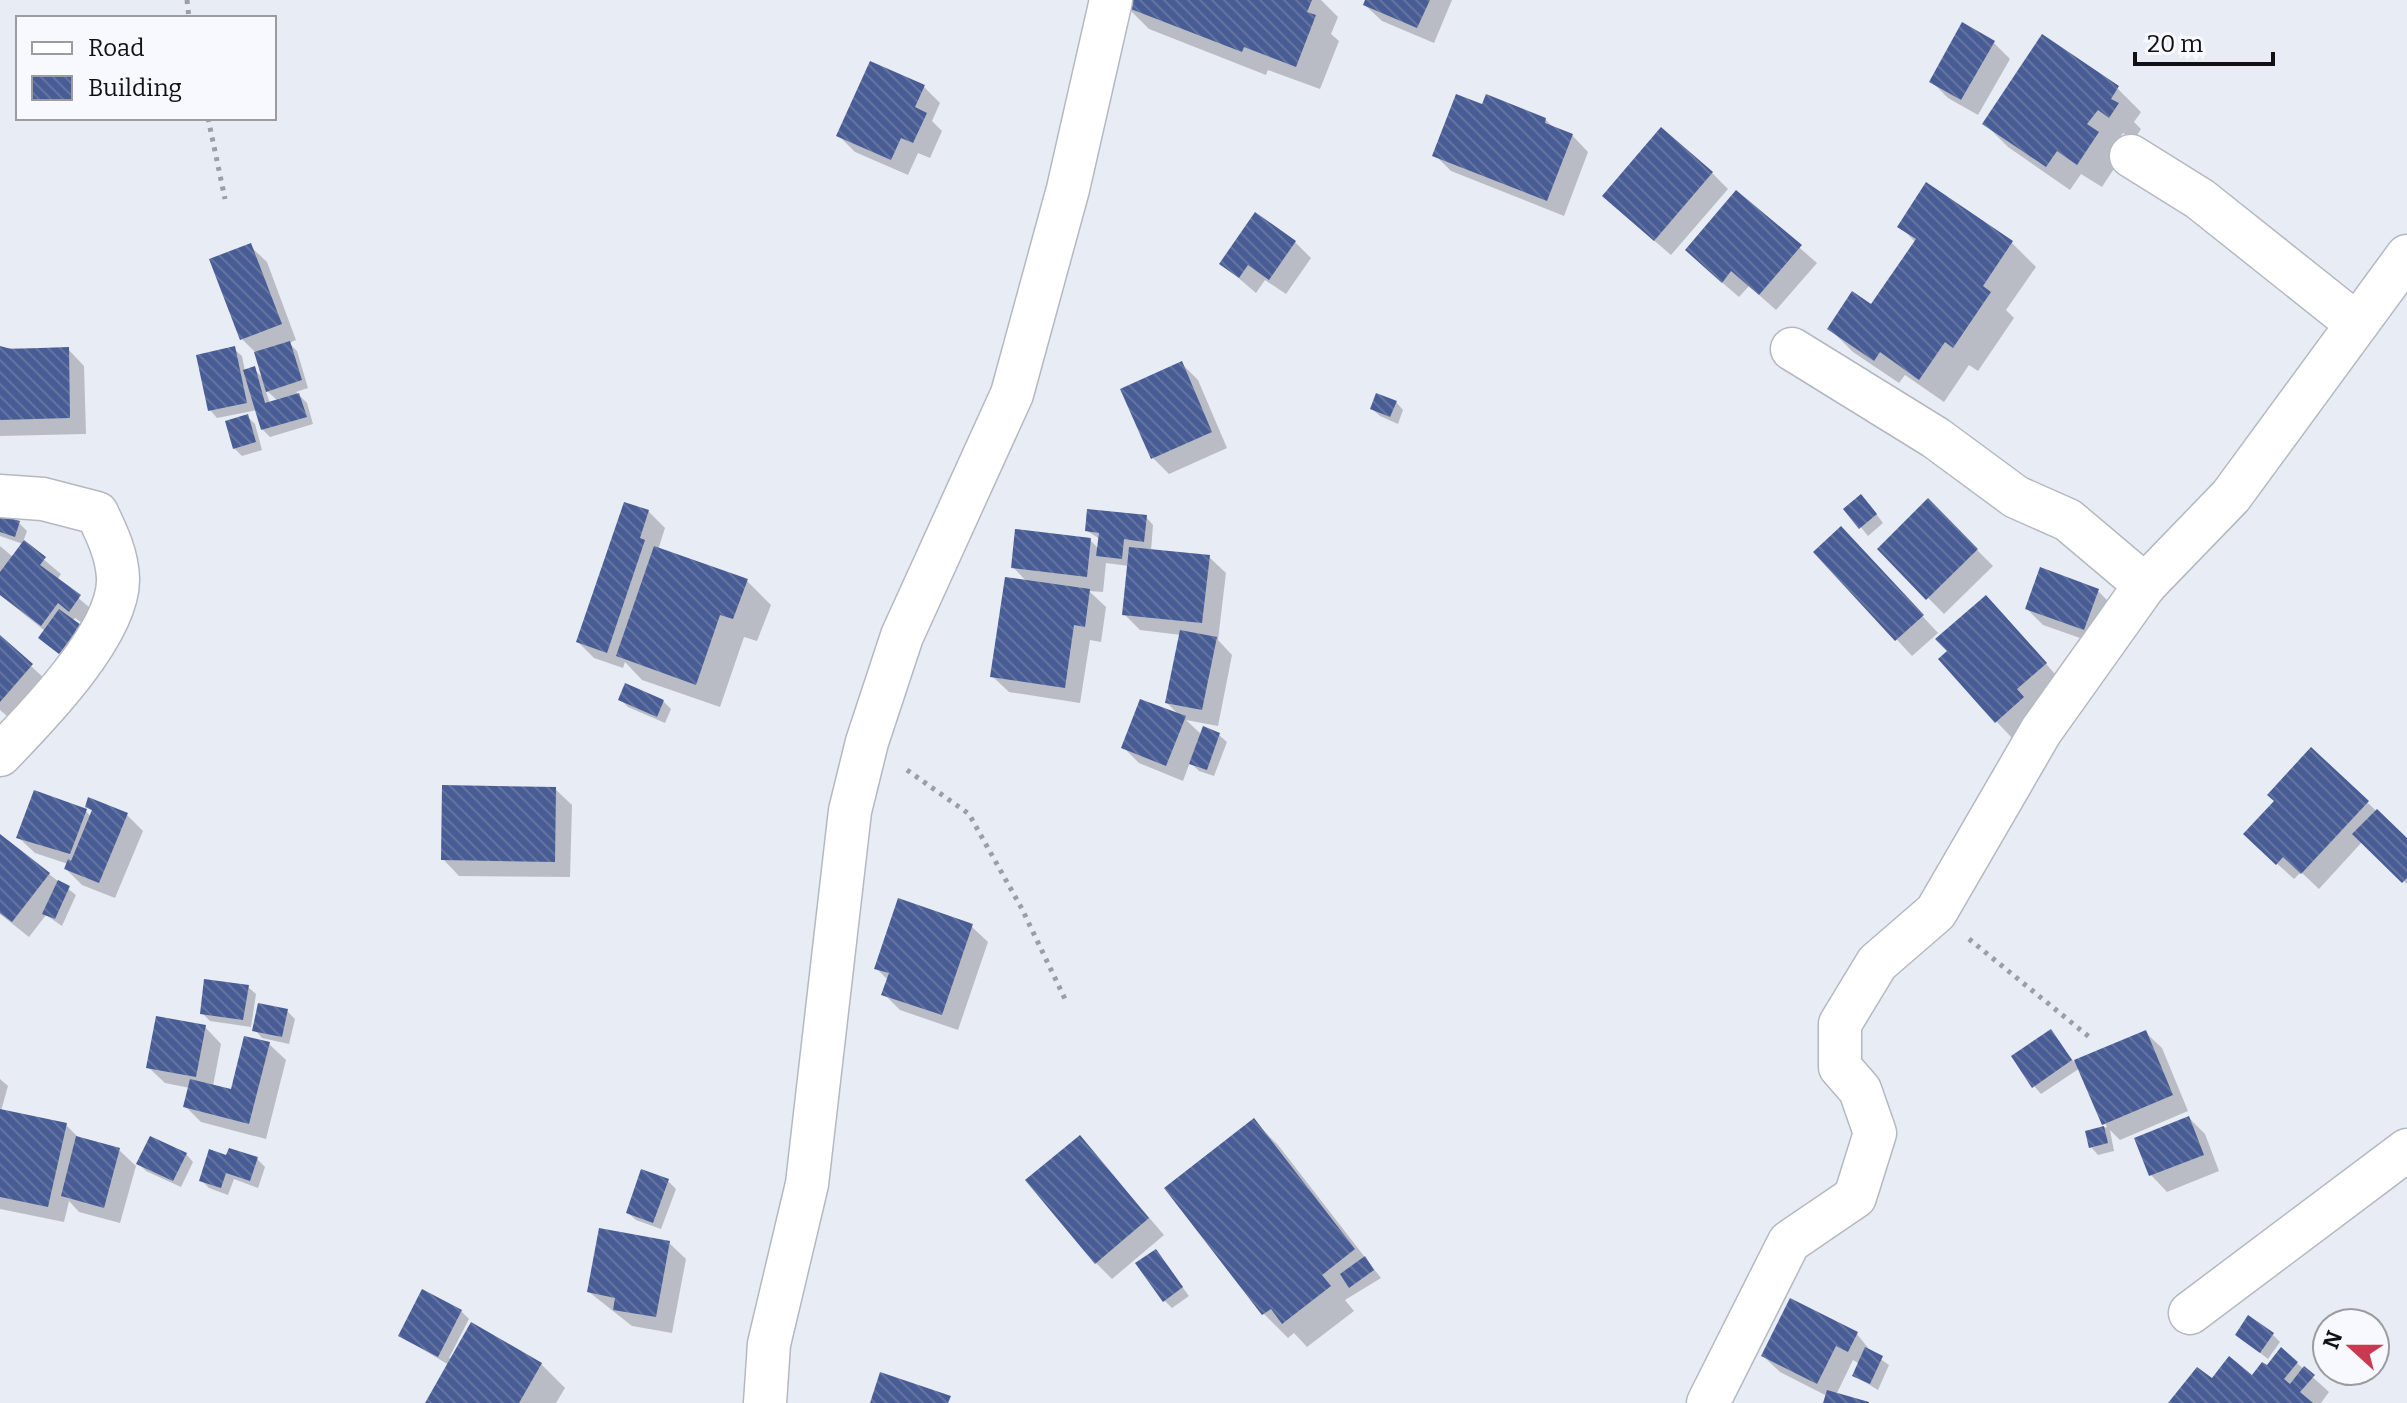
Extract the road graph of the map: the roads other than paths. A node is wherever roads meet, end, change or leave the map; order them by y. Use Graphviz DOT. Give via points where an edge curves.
graph roads {
  1 [pos="1111,0"];
  2 [pos="2131,156"];
  3 [pos="2407,256"];
  4 [pos="2357,324"];
  5 [pos="1792,349"];
  6 [pos="0,496"];
  7 [pos="2145,585"];
  8 [pos="0,755"];
  9 [pos="2407,1150"];
  10 [pos="2190,1313"];
  11 [pos="765,1403"];
  12 [pos="1708,1403"];
  1 -- 11 [label="street" via="1068,189 1012,394 902,636 867,742 850,811 807,1184 769,1344"];
  2 -- 4 [label="street" via="2200,199"];
  3 -- 4 [label="street"];
  4 -- 7 [label="street" via="2231,496"];
  5 -- 7 [label="street" via="1936,438 2016,497 2068,520"];
  6 -- 8 [label="street" via="43,499 97,513 113,547 118,580 98,635 66,681"];
  7 -- 12 [label="street" via="2041,731 1936,912 1877,963 1840,1024 1840,1067 1860,1090 1875,1133 1855,1197 1789,1242"];
  9 -- 10 [label="street"];
}
